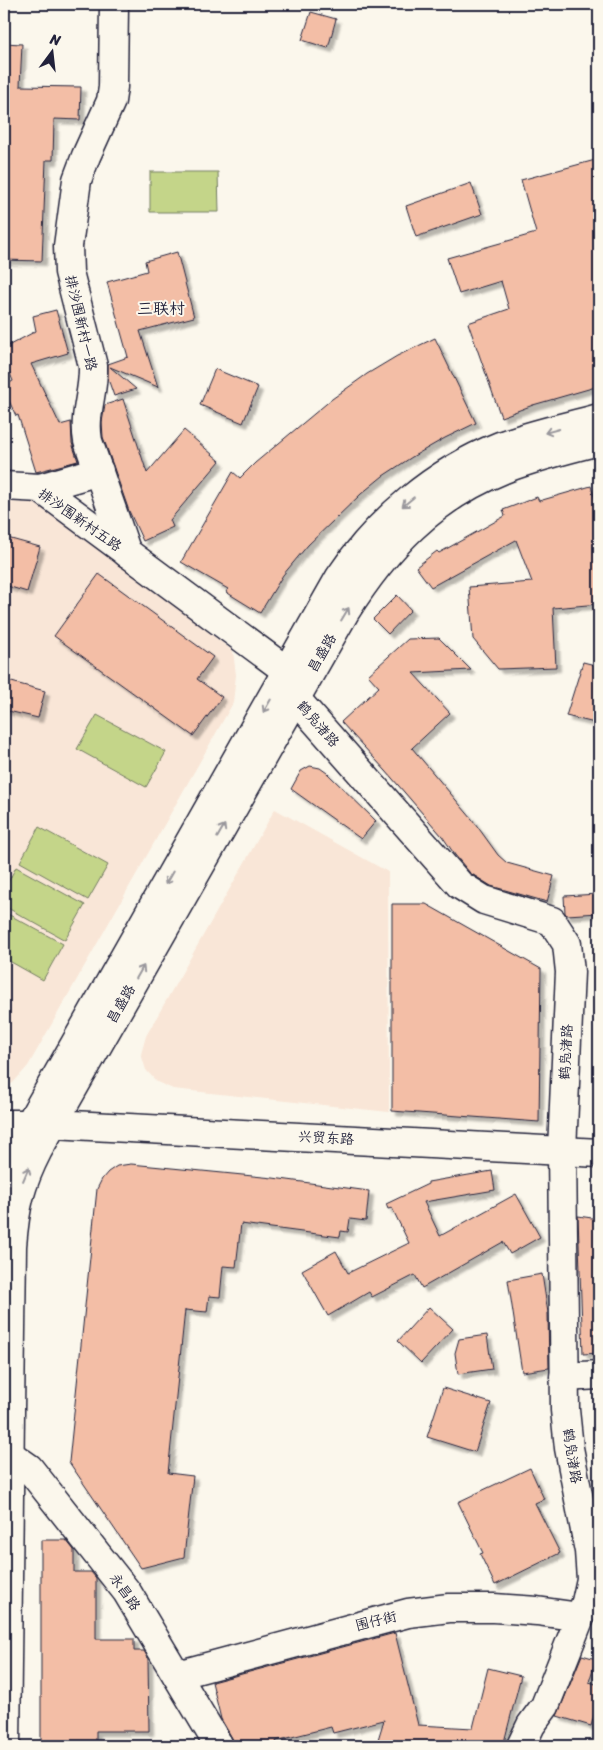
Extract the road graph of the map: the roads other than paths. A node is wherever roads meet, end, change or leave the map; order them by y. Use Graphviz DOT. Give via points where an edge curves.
graph roads {
  1 [pos="114,4"];
  2 [pos="599,418"];
  3 [pos="599,441"];
  4 [pos="99,471"];
  5 [pos="4,486"];
  6 [pos="40,488"];
  7 [pos="127,552"];
  8 [pos="287,671"];
  9 [pos="296,699"];
  10 [pos="22,1131"];
  11 [pos="562,1150"];
  12 [pos="599,1153"];
  13 [pos="4,1169"];
  14 [pos="599,1375"];
  15 [pos="564,1378"];
  16 [pos="10,1454"];
  17 [pos="580,1617"];
  18 [pos="177,1676"];
  19 [pos="6,1746"];
  20 [pos="219,1746"];
  21 [pos="521,1746"];
  1 -- 4 [label="street, 排沙围新村一路" via="114,87 77,180 68,246 69,272 93,366 86,427"];
  2 -- 8 [label="street, 昌盛路, one-way" via="501,446 459,466 413,498 352,558"];
  9 -- 3 [label="street, 昌盛路, one-way" via="360,589 398,540 416,524 478,481 530,460"];
  4 -- 6 [label="street"];
  4 -- 7 [label="street, 排沙围新村一路"];
  5 -- 6 [label="street, 排沙围新村五路"];
  6 -- 7 [label="street, 排沙围新村五路"];
  7 -- 8 [label="street"];
  8 -- 9 [label="street, 鹤凫渚路"];
  8 -- 10 [label="street, 昌盛路, one-way"];
  10 -- 9 [label="street, 昌盛路, one-way"];
  9 -- 11 [label="street, 鹤凫渚路" via="460,885 484,900 552,921 566,944 570,972"];
  10 -- 11 [label="street, 兴贸东路"];
  10 -- 13 [label="street, 昌盛路"];
  16 -- 10 [label="street, 昌盛路, one-way" via="12,1246 18,1198 25,1176"];
  11 -- 12 [label="street, 兴贸东路"];
  11 -- 15 [label="street, 鹤凫渚路"];
  14 -- 15 [label="street"];
  15 -- 17 [label="street, 鹤凫渚路" via="569,1448 589,1551 591,1578"];
  16 -- 18 [label="street, 永昌路" via="29,1468 126,1592"];
  16 -- 19 [label="street, 昌盛路"];
  17 -- 18 [label="street, 围仔街" via="494,1608 449,1608 408,1613"];
  17 -- 21 [label="street, 鹤凫渚路" via="545,1706"];
  18 -- 20 [label="street, 永昌路"];
}
